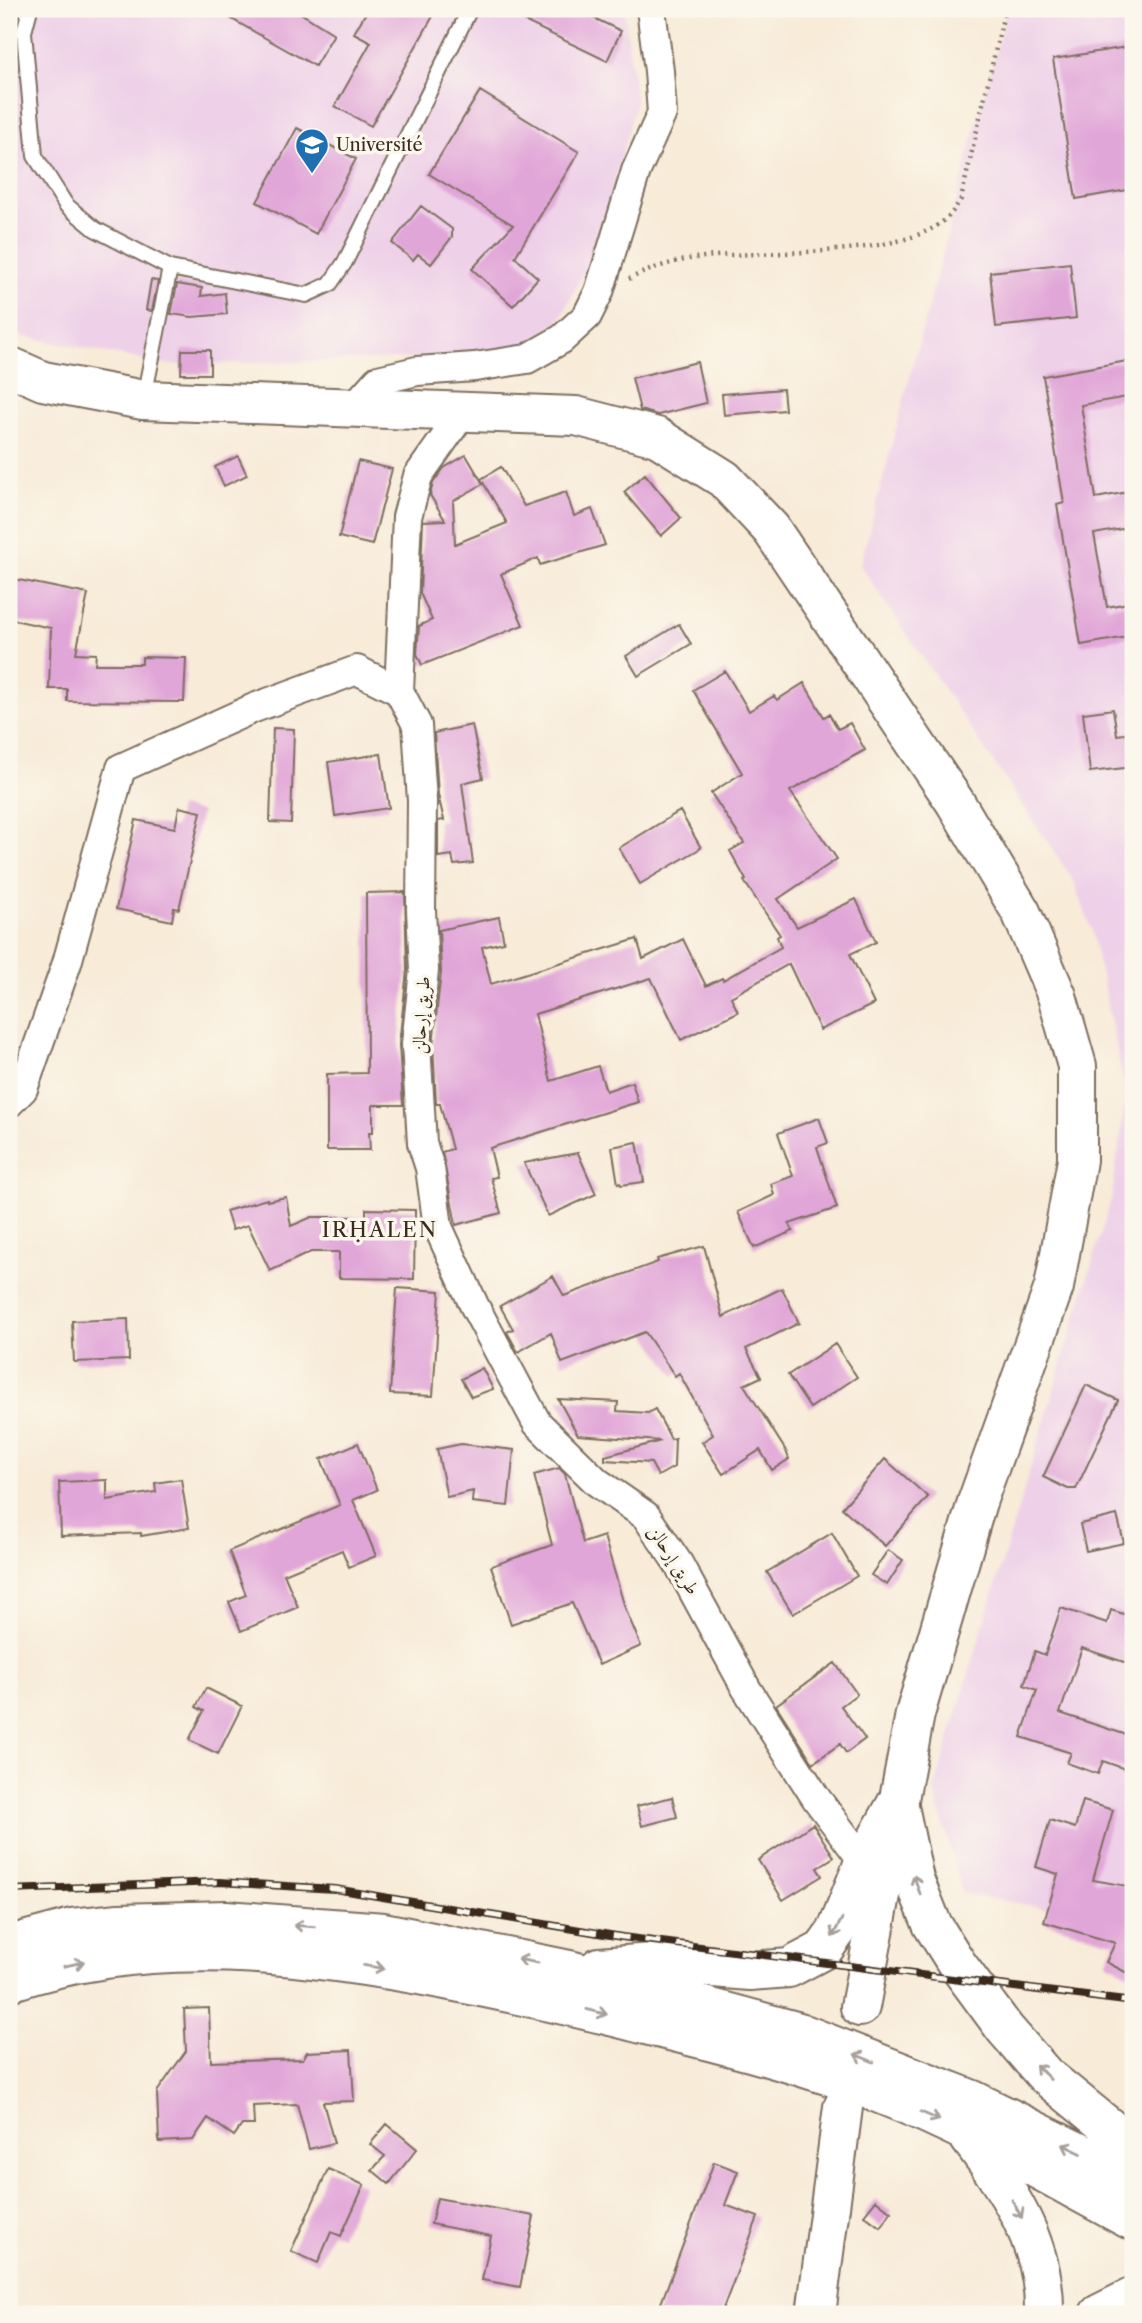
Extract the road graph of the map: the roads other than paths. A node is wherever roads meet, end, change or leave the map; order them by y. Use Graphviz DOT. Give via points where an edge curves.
graph roads {
  1 [pos="30,9"];
  2 [pos="470,9"];
  3 [pos="651,9"];
  4 [pos="170,268"];
  5 [pos="9,366"];
  6 [pos="143,400"];
  7 [pos="354,408"];
  8 [pos="464,411"];
  9 [pos="399,691"];
  10 [pos="9,1103"];
  11 [pos="898,1801"];
  12 [pos="864,1862"];
  13 [pos="9,1945"];
  14 [pos="570,1969"];
  15 [pos="9,1982"];
  16 [pos="860,2007"];
  17 [pos="843,2107"];
  18 [pos="965,2132"];
  19 [pos="1133,2147"];
  20 [pos="1133,2179"];
  21 [pos="1133,2221"];
  22 [pos="1133,2297"];
  23 [pos="816,2314"];
  24 [pos="1044,2314"];
  25 [pos="1098,2314"];
  1 -- 4 [label="lane" via="24,32 35,156 66,205 95,229"];
  2 -- 4 [label="lane" via="330,284 306,295"];
  3 -- 7 [label="street" via="662,113 636,171 599,292 587,316 562,340 527,359 417,371 379,380"];
  4 -- 6 [label="lane"];
  5 -- 6 [label="main road" via="43,382"];
  6 -- 7 [label="main road"];
  7 -- 8 [label="main road"];
  8 -- 9 [label="street" via="418,476 407,517"];
  8 -- 11 [label="main road" via="576,416 657,437 724,479 771,529 955,802 1021,912 1057,996 1077,1066 1077,1160 1054,1287 977,1502 915,1714"];
  9 -- 10 [label="street" via="357,670 254,708 121,768 67,963 23,1089"];
  9 -- 12 [label="street, طريق إرحالن" via="417,725 424,970 416,1044 422,1143 438,1227 537,1423 597,1482 646,1516 678,1563 746,1688 816,1798"];
  11 -- 12 [label="main road"];
  11 -- 16 [label="main road"];
  19 -- 11 [label="main road, one-way" via="1045,2075 957,1964 932,1924 914,1879"];
  12 -- 14 [label="main road, one-way" via="836,1932 823,1950 789,1968 750,1971 652,1963"];
  14 -- 13 [label="main road, one-way" via="384,1932 226,1920 72,1928"];
  20 -- 14 [label="main road, one-way" via="973,2100 796,2031"];
  15 -- 18 [label="main road, one-way" via="82,1962 168,1952 222,1951 370,1966 561,2003 792,2063 881,2094"];
  17 -- 23 [label="main road"];
  18 -- 21 [label="main road"];
  18 -- 24 [label="main road, one-way" via="997,2175 1031,2236 1040,2267"];
  22 -- 25 [label="main road"];
}
